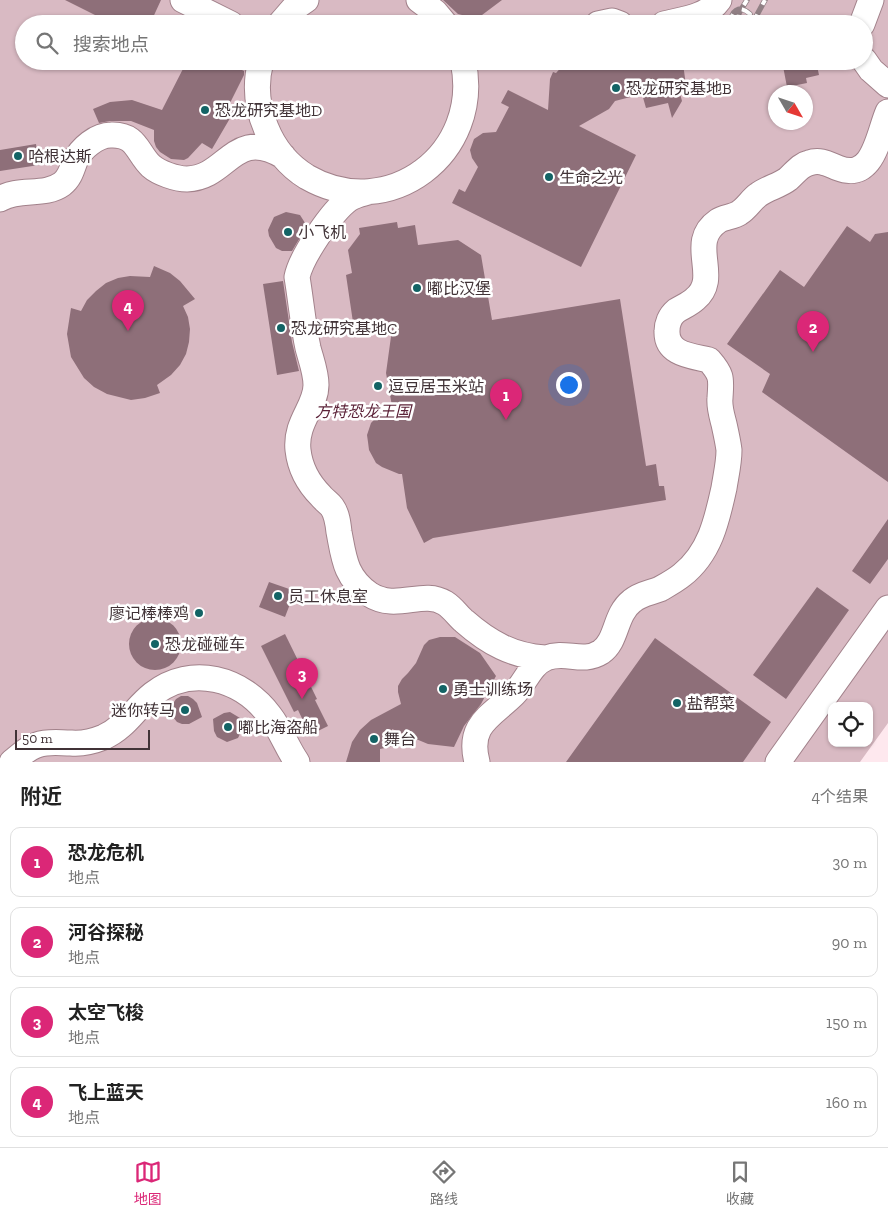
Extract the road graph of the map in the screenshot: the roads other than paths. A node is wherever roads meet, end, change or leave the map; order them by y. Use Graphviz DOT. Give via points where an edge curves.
graph roads {
  1 [pos="183,0"];
  2 [pos="306,0"];
  3 [pos="419,0"];
  4 [pos="719,0"];
  5 [pos="871,0"];
  6 [pos="213,15"];
  7 [pos="288,15"];
  8 [pos="438,15"];
  9 [pos="700,15"];
  10 [pos="865,15"];
  11 [pos="260,70"];
  12 [pos="464,70"];
  13 [pos="871,70"];
  14 [pos="888,85"];
  15 [pos="888,112"];
  16 [pos="283,156"];
  17 [pos="368,192"];
  18 [pos="0,199"];
  19 [pos="888,608"];
  20 [pos="504,648"];
  21 [pos="545,658"];
  22 [pos="514,694"];
  23 [pos="781,761"];
  24 [pos="12,762"];
  25 [pos="297,762"];
  26 [pos="477,762"];
  1 -- 6 [label="lane"];
  2 -- 7 [label="lane"];
  3 -- 8 [label="lane"];
  4 -- 9 [label="lane"];
  5 -- 10 [label="lane"];
  11 -- 16 [label="lane" via="257,85 262,119"];
  12 -- 17 [label="lane" via="464,107 452,139 442,154 430,166 401,184"];
  13 -- 14 [label="lane"];
  15 -- 21 [label="lane" via="870,160 861,168 846,171 825,162 807,163 787,180 760,194 739,213 711,226 703,243 704,287 697,298 670,319 667,335 679,352 709,360 721,379 720,398 729,451 716,524 693,565 625,608 618,618 610,644 602,651 583,658 563,655"];
  16 -- 17 [label="lane" via="302,174 317,182 350,192"];
  16 -- 18 [label="lane" via="264,147 245,148 205,174 185,179 151,165 136,143 110,134 83,150 62,184 42,191 17,192"];
  17 -- 20 [label="lane" via="356,195 340,207 299,267 297,277 316,386 298,436 300,462 311,486 331,506 337,518 345,564 360,587 380,600 436,599 453,609 477,632"];
  19 -- 23 [label="lane"];
  20 -- 21 [label="lane" via="531,658"];
  20 -- 22 [label="lane" via="517,668 518,685"];
  21 -- 22 [label="lane" via="536,664"];
  22 -- 26 [label="lane" via="484,720 475,744"];
  24 -- 25 [label="lane" via="38,744 73,744 102,738 123,725 144,701 163,688 200,678 224,681 252,697 270,716"];
}
